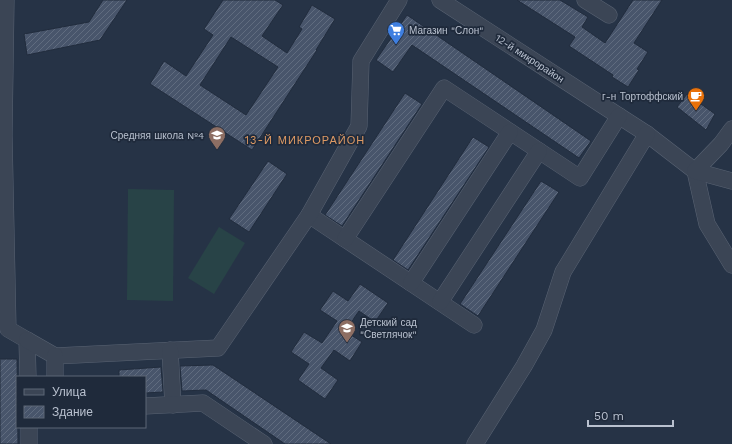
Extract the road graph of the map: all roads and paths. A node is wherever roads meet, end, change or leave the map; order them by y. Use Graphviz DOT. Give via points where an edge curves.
graph roads {
  1 [pos="6,0"];
  2 [pos="400,0"];
  3 [pos="585,0"];
  4 [pos="446,1"];
  5 [pos="609,15"];
  6 [pos="619,116"];
  7 [pos="732,129"];
  8 [pos="510,132"];
  9 [pos="647,134"];
  10 [pos="2,135"];
  11 [pos="539,151"];
  12 [pos="695,171"];
  13 [pos="732,181"];
  14 [pos="309,215"];
  15 [pos="345,239"];
  16 [pos="732,265"];
  17 [pos="411,283"];
  18 [pos="440,302"];
  19 [pos="474,325"];
  20 [pos="28,340"];
  21 [pos="170,350"];
  22 [pos="55,356"];
  23 [pos="28,376"];
  24 [pos="55,376"];
  25 [pos="173,404"];
  26 [pos="146,406"];
  27 [pos="29,428"];
  28 [pos="29,444"];
  29 [pos="264,444"];
  30 [pos="475,444"];
  1 -- 10 [label="street"];
  2 -- 14 [label="street" via="361,61 359,126"];
  3 -- 5 [label="street"];
  4 -- 6 [label="street, 12-й микрорайон"];
  6 -- 9 [label="street, 12-й микрорайон"];
  6 -- 11 [label="street" via="580,178"];
  7 -- 12 [label="street"];
  8 -- 11 [label="street"];
  8 -- 15 [label="street" via="444,88"];
  8 -- 17 [label="street"];
  9 -- 12 [label="street, 12-й микрорайон"];
  9 -- 30 [label="street" via="563,272 544,330"];
  10 -- 20 [label="street" via="8,329"];
  11 -- 18 [label="street"];
  12 -- 13 [label="street"];
  12 -- 16 [label="street" via="707,224"];
  14 -- 15 [label="street"];
  14 -- 21 [label="street" via="218,348"];
  15 -- 17 [label="street"];
  17 -- 18 [label="street"];
  18 -- 19 [label="street"];
  20 -- 22 [label="street"];
  20 -- 23 [label="street"];
  21 -- 22 [label="street"];
  21 -- 25 [label="street"];
  22 -- 24 [label="street"];
  25 -- 26 [label="street"];
  25 -- 29 [label="street" via="203,403"];
  27 -- 28 [label="street"];
}
